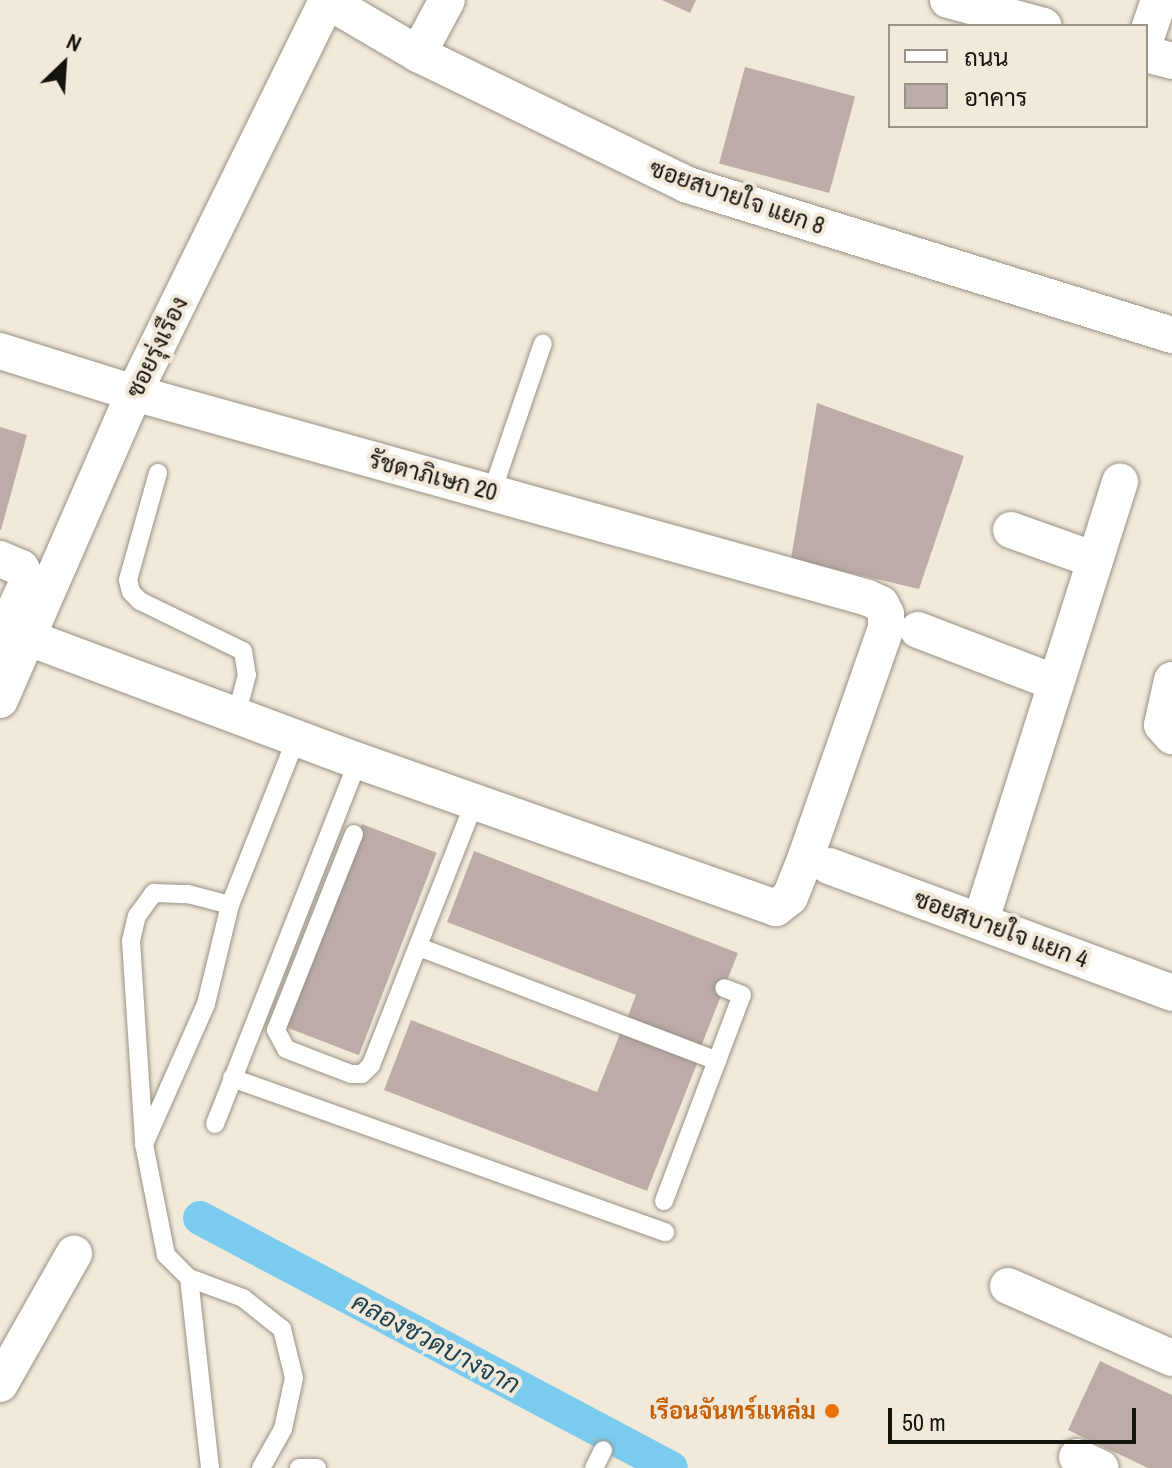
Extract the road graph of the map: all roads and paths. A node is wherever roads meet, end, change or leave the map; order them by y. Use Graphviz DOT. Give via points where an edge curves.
graph roads {
  1 [pos="326,0"];
  2 [pos="447,0"];
  3 [pos="948,0"];
  4 [pos="1159,0"];
  5 [pos="1037,24"];
  6 [pos="1148,32"];
  7 [pos="418,54"];
  8 [pos="1148,55"];
  9 [pos="1172,61"];
  10 [pos="1172,335"];
  11 [pos="543,343"];
  12 [pos="0,351"];
  13 [pos="134,393"];
  14 [pos="158,473"];
  15 [pos="1120,482"];
  16 [pos="492,492"];
  17 [pos="1011,530"];
  18 [pos="0,559"];
  19 [pos="1095,560"];
  20 [pos="918,630"];
  21 [pos="15,639"];
  22 [pos="1172,680"];
  23 [pos="1056,683"];
  24 [pos="0,700"];
  25 [pos="236,716"];
  26 [pos="1172,736"];
  27 [pos="296,739"];
  28 [pos="358,761"];
  29 [pos="474,803"];
  30 [pos="354,834"];
  31 [pos="829,866"];
  32 [pos="230,905"];
  33 [pos="981,920"];
  34 [pos="419,947"];
  35 [pos="724,988"];
  36 [pos="1172,993"];
  37 [pos="717,1061"];
  38 [pos="232,1078"];
  39 [pos="215,1124"];
  40 [pos="144,1144"];
  41 [pos="664,1201"];
  42 [pos="665,1232"];
  43 [pos="74,1254"];
  44 [pos="189,1278"];
  45 [pos="1008,1286"];
  46 [pos="1172,1358"];
  47 [pos="0,1384"];
  48 [pos="603,1450"];
  49 [pos="210,1468"];
  50 [pos="261,1468"];
  51 [pos="299,1468"];
  52 [pos="317,1468"];
  53 [pos="594,1468"];
  1 -- 7 [label="street, ซอยสบายใจ แยก 8"];
  1 -- 13 [label="street, ซอยรุ่งเรือง"];
  2 -- 7 [label="street"];
  3 -- 5 [label="street"];
  4 -- 6 [label="street"];
  7 -- 10 [label="street, ซอยสบายใจ แยก 8" via="688,185"];
  8 -- 9 [label="street"];
  11 -- 16 [label="lane"];
  12 -- 13 [label="street, รัชดาภิเษก 20"];
  13 -- 16 [label="street, รัชดาภิเษก 20"];
  13 -- 21 [label="street, ซอยรุ่งเรือง"];
  14 -- 25 [label="lane" via="128,580 131,592 243,651 247,675"];
  15 -- 19 [label="street"];
  16 -- 29 [label="street, รัชดาภิเษก 20" via="868,598 881,604 886,628 806,857 783,905 767,907"];
  17 -- 19 [label="street"];
  18 -- 21 [label="street" via="21,568 28,581"];
  19 -- 23 [label="street"];
  20 -- 23 [label="street"];
  21 -- 24 [label="street, ซอยรุ่งเรือง"];
  21 -- 25 [label="street"];
  22 -- 26 [label="street" via="1162,725"];
  23 -- 33 [label="street"];
  25 -- 27 [label="street"];
  27 -- 28 [label="street"];
  27 -- 32 [label="lane"];
  28 -- 29 [label="street"];
  28 -- 38 [label="lane"];
  29 -- 34 [label="lane" via="452,884"];
  30 -- 34 [label="lane" via="276,1030 277,1040 286,1049 362,1074 371,1065"];
  31 -- 33 [label="street, ซอยสบายใจ แยก 4"];
  32 -- 40 [label="lane" via="206,1004"];
  32 -- 40 [label="lane" via="188,894 154,893 137,916 131,941"];
  33 -- 36 [label="street, ซอยสบายใจ แยก 4"];
  34 -- 37 [label="lane"];
  35 -- 37 [label="lane" via="742,995"];
  37 -- 41 [label="lane"];
  38 -- 39 [label="lane"];
  38 -- 42 [label="lane"];
  40 -- 44 [label="lane" via="166,1255"];
  43 -- 47 [label="street"];
  44 -- 49 [label="lane"];
  44 -- 50 [label="lane" via="243,1298 282,1329 294,1378 283,1429"];
  45 -- 46 [label="street"];
  48 -- 53 [label="lane"];
  51 -- 52 [label="lane"];
}
